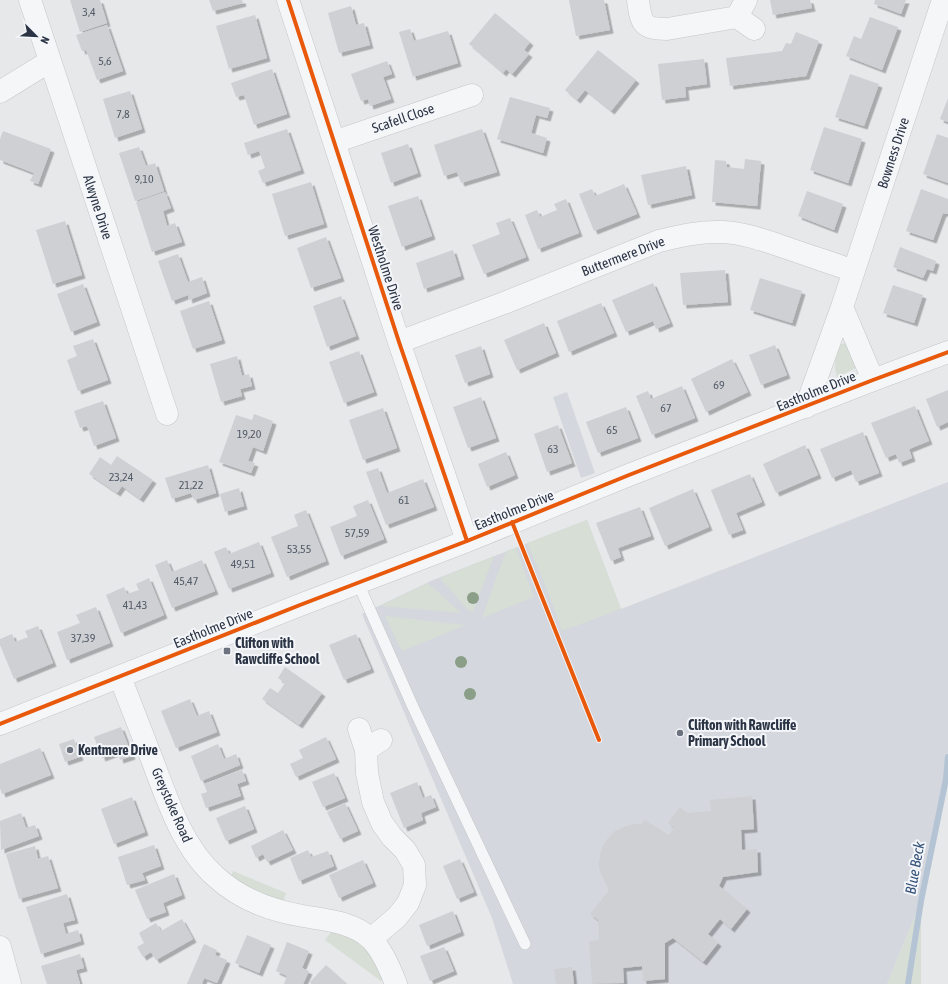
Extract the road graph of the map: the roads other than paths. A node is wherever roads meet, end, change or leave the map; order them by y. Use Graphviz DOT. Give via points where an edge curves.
graph roads {
  1 [pos="30,0"];
  2 [pos="288,0"];
  3 [pos="638,0"];
  4 [pos="943,0"];
  5 [pos="746,15"];
  6 [pos="50,61"];
  7 [pos="0,92"];
  8 [pos="472,95"];
  9 [pos="334,142"];
  10 [pos="854,271"];
  11 [pos="842,307"];
  12 [pos="399,342"];
  13 [pos="948,352"];
  14 [pos="873,380"];
  15 [pos="806,407"];
  16 [pos="167,414"];
  17 [pos="468,541"];
  18 [pos="358,583"];
  19 [pos="120,677"];
  20 [pos="0,724"];
  21 [pos="359,729"];
  22 [pos="372,939"];
  23 [pos="525,944"];
  24 [pos="0,948"];
  25 [pos="10,984"];
  26 [pos="396,984"];
  1 -- 6 [label="street, Alwyne Drive"];
  2 -- 9 [label="street, Westholme Drive"];
  3 -- 5 [label="street" via="641,19 647,26 657,29"];
  4 -- 10 [label="street, Bowness Drive"];
  6 -- 7 [label="street"];
  6 -- 16 [label="street, Alwyne Drive"];
  8 -- 9 [label="street, Scafell Close"];
  9 -- 12 [label="street, Westholme Drive"];
  10 -- 11 [label="street, Bowness Drive"];
  10 -- 12 [label="street, Buttermere Drive" via="744,235 704,232 683,235 659,241"];
  11 -- 14 [label="street"];
  11 -- 15 [label="street, Bowness Drive"];
  12 -- 17 [label="street, Westholme Drive"];
  13 -- 14 [label="street, Eastholme Drive"];
  14 -- 15 [label="street, Eastholme Drive"];
  15 -- 17 [label="street, Eastholme Drive"];
  17 -- 18 [label="street, Eastholme Drive"];
  18 -- 19 [label="street, Eastholme Drive"];
  18 -- 23 [label="lane" via="413,707"];
  19 -- 20 [label="street, Eastholme Drive"];
  19 -- 22 [label="street, Greystoke Road" via="179,827 196,855 216,877 264,906 343,924"];
  21 -- 22 [label="street" via="373,745 367,773 373,802 382,824 405,850 414,865 415,885 408,903 397,917"];
  22 -- 26 [label="street, Greystoke Road"];
  24 -- 25 [label="street"];
}
